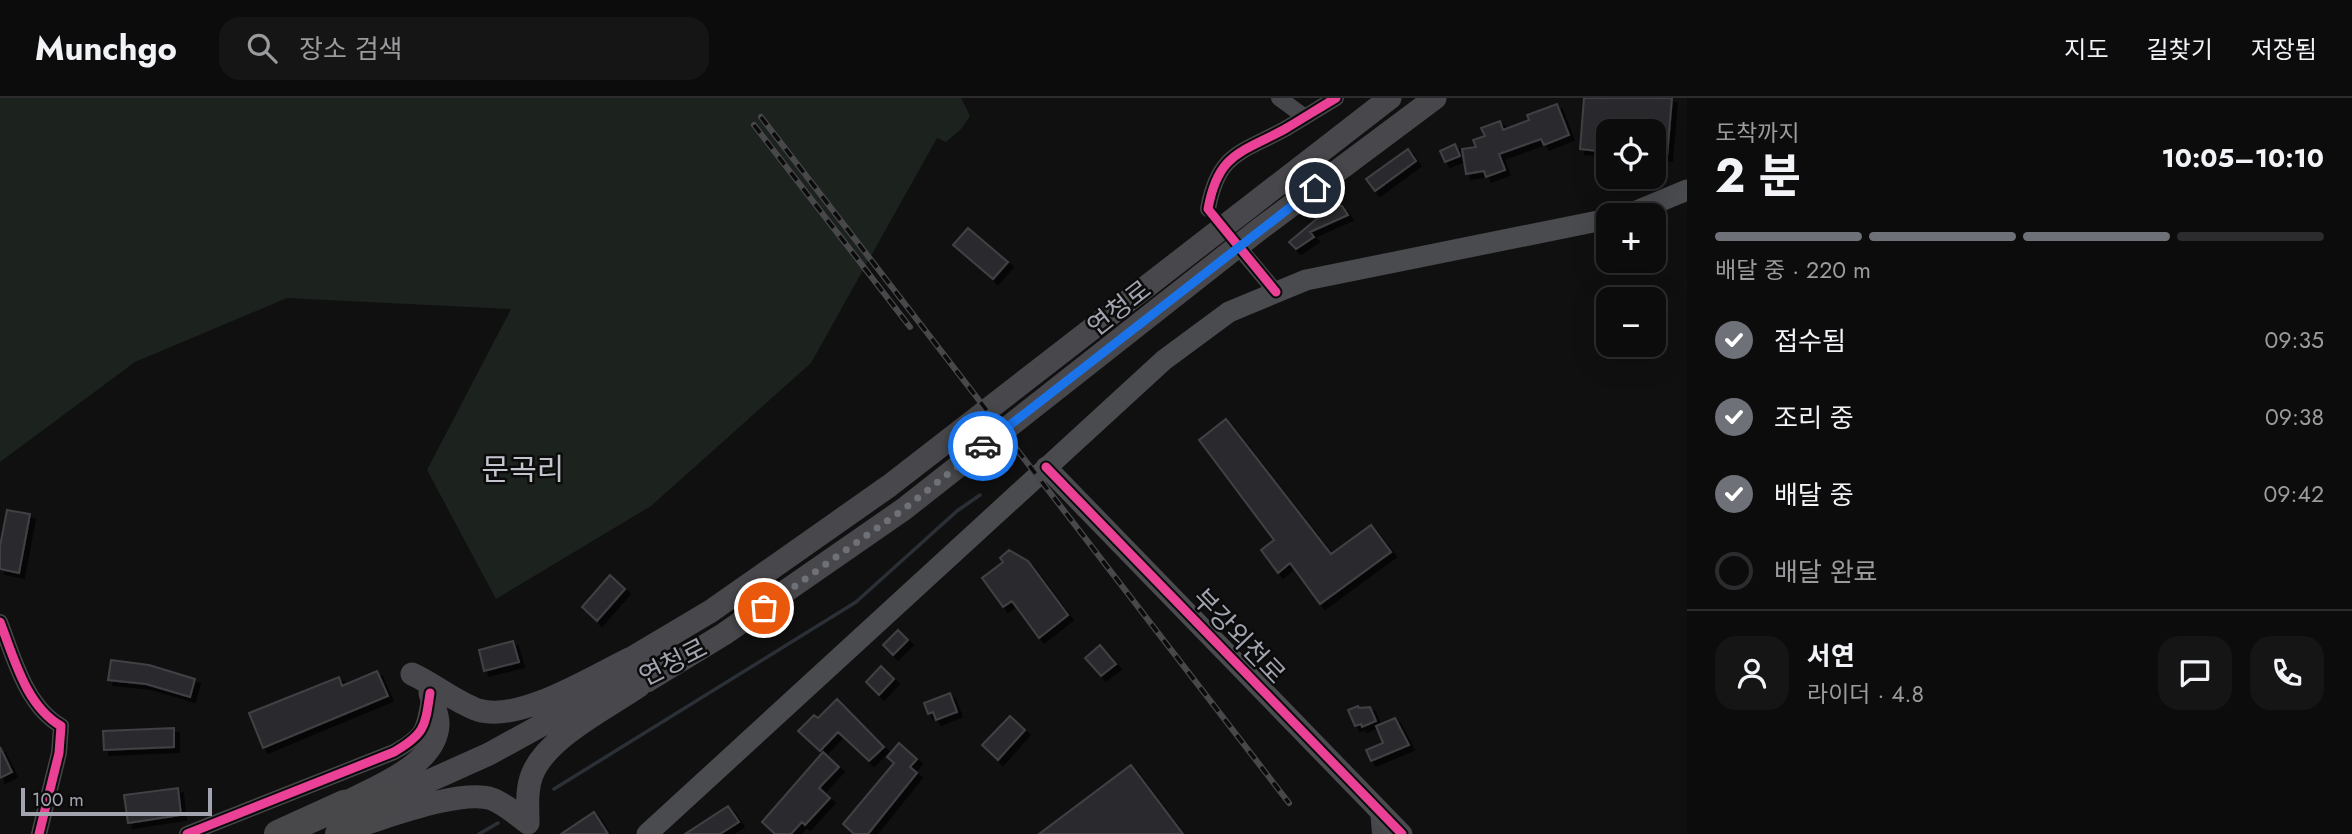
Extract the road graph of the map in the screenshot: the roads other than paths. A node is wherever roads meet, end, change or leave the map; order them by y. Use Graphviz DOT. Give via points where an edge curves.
graph roads {
  1 [pos="1279,98"];
  2 [pos="1336,98"];
  3 [pos="1390,98"];
  4 [pos="1435,98"];
  5 [pos="1305,117"];
  6 [pos="1687,190"];
  7 [pos="1656,203"];
  8 [pos="1208,209"];
  9 [pos="1596,222"];
  10 [pos="1246,256"];
  11 [pos="1276,292"];
  12 [pos="1046,467"];
  13 [pos="0,622"];
  14 [pos="632,658"];
  15 [pos="412,674"];
  16 [pos="648,681"];
  17 [pos="611,687"];
  18 [pos="430,693"];
  19 [pos="391,798"];
  20 [pos="1378,809"];
  21 [pos="347,821"];
  22 [pos="39,834"];
  23 [pos="187,834"];
  24 [pos="278,834"];
  25 [pos="647,834"];
  26 [pos="1380,834"];
  27 [pos="1402,834"];
  1 -- 5 [label="street"];
  2 -- 5 [label="street"];
  3 -- 14 [label="main road, 연청로" via="889,486 711,611"];
  4 -- 16 [label="main road, 연청로" via="904,509 736,627"];
  5 -- 8 [label="street" via="1244,147 1223,165 1212,185"];
  6 -- 7 [label="main road"];
  9 -- 11 [label="main road" via="1306,280"];
  10 -- 11 [label="street"];
  11 -- 12 [label="main road" via="1229,312 1164,360"];
  12 -- 20 [label="main road, 부강외천로"];
  12 -- 25 [label="main road"];
  13 -- 22 [label="street" via="25,686 49,719 61,726 60,753"];
  14 -- 15 [label="main road" via="566,691 499,712 474,708"];
  14 -- 17 [label="main road, 연청로"];
  16 -- 17 [label="main road, 연청로"];
  16 -- 21 [label="main road" via="546,752 532,775 528,823 489,798 458,799"];
  17 -- 19 [label="main road, 연청로" via="489,754"];
  18 -- 21 [label="main road" via="438,723 434,741"];
  18 -- 23 [label="street" via="424,730 413,741"];
  19 -- 21 [label="highway, 연청로"];
  20 -- 26 [label="street"];
  20 -- 27 [label="main road, 부강외천로"];
  21 -- 24 [label="highway, 연청로"];
}
